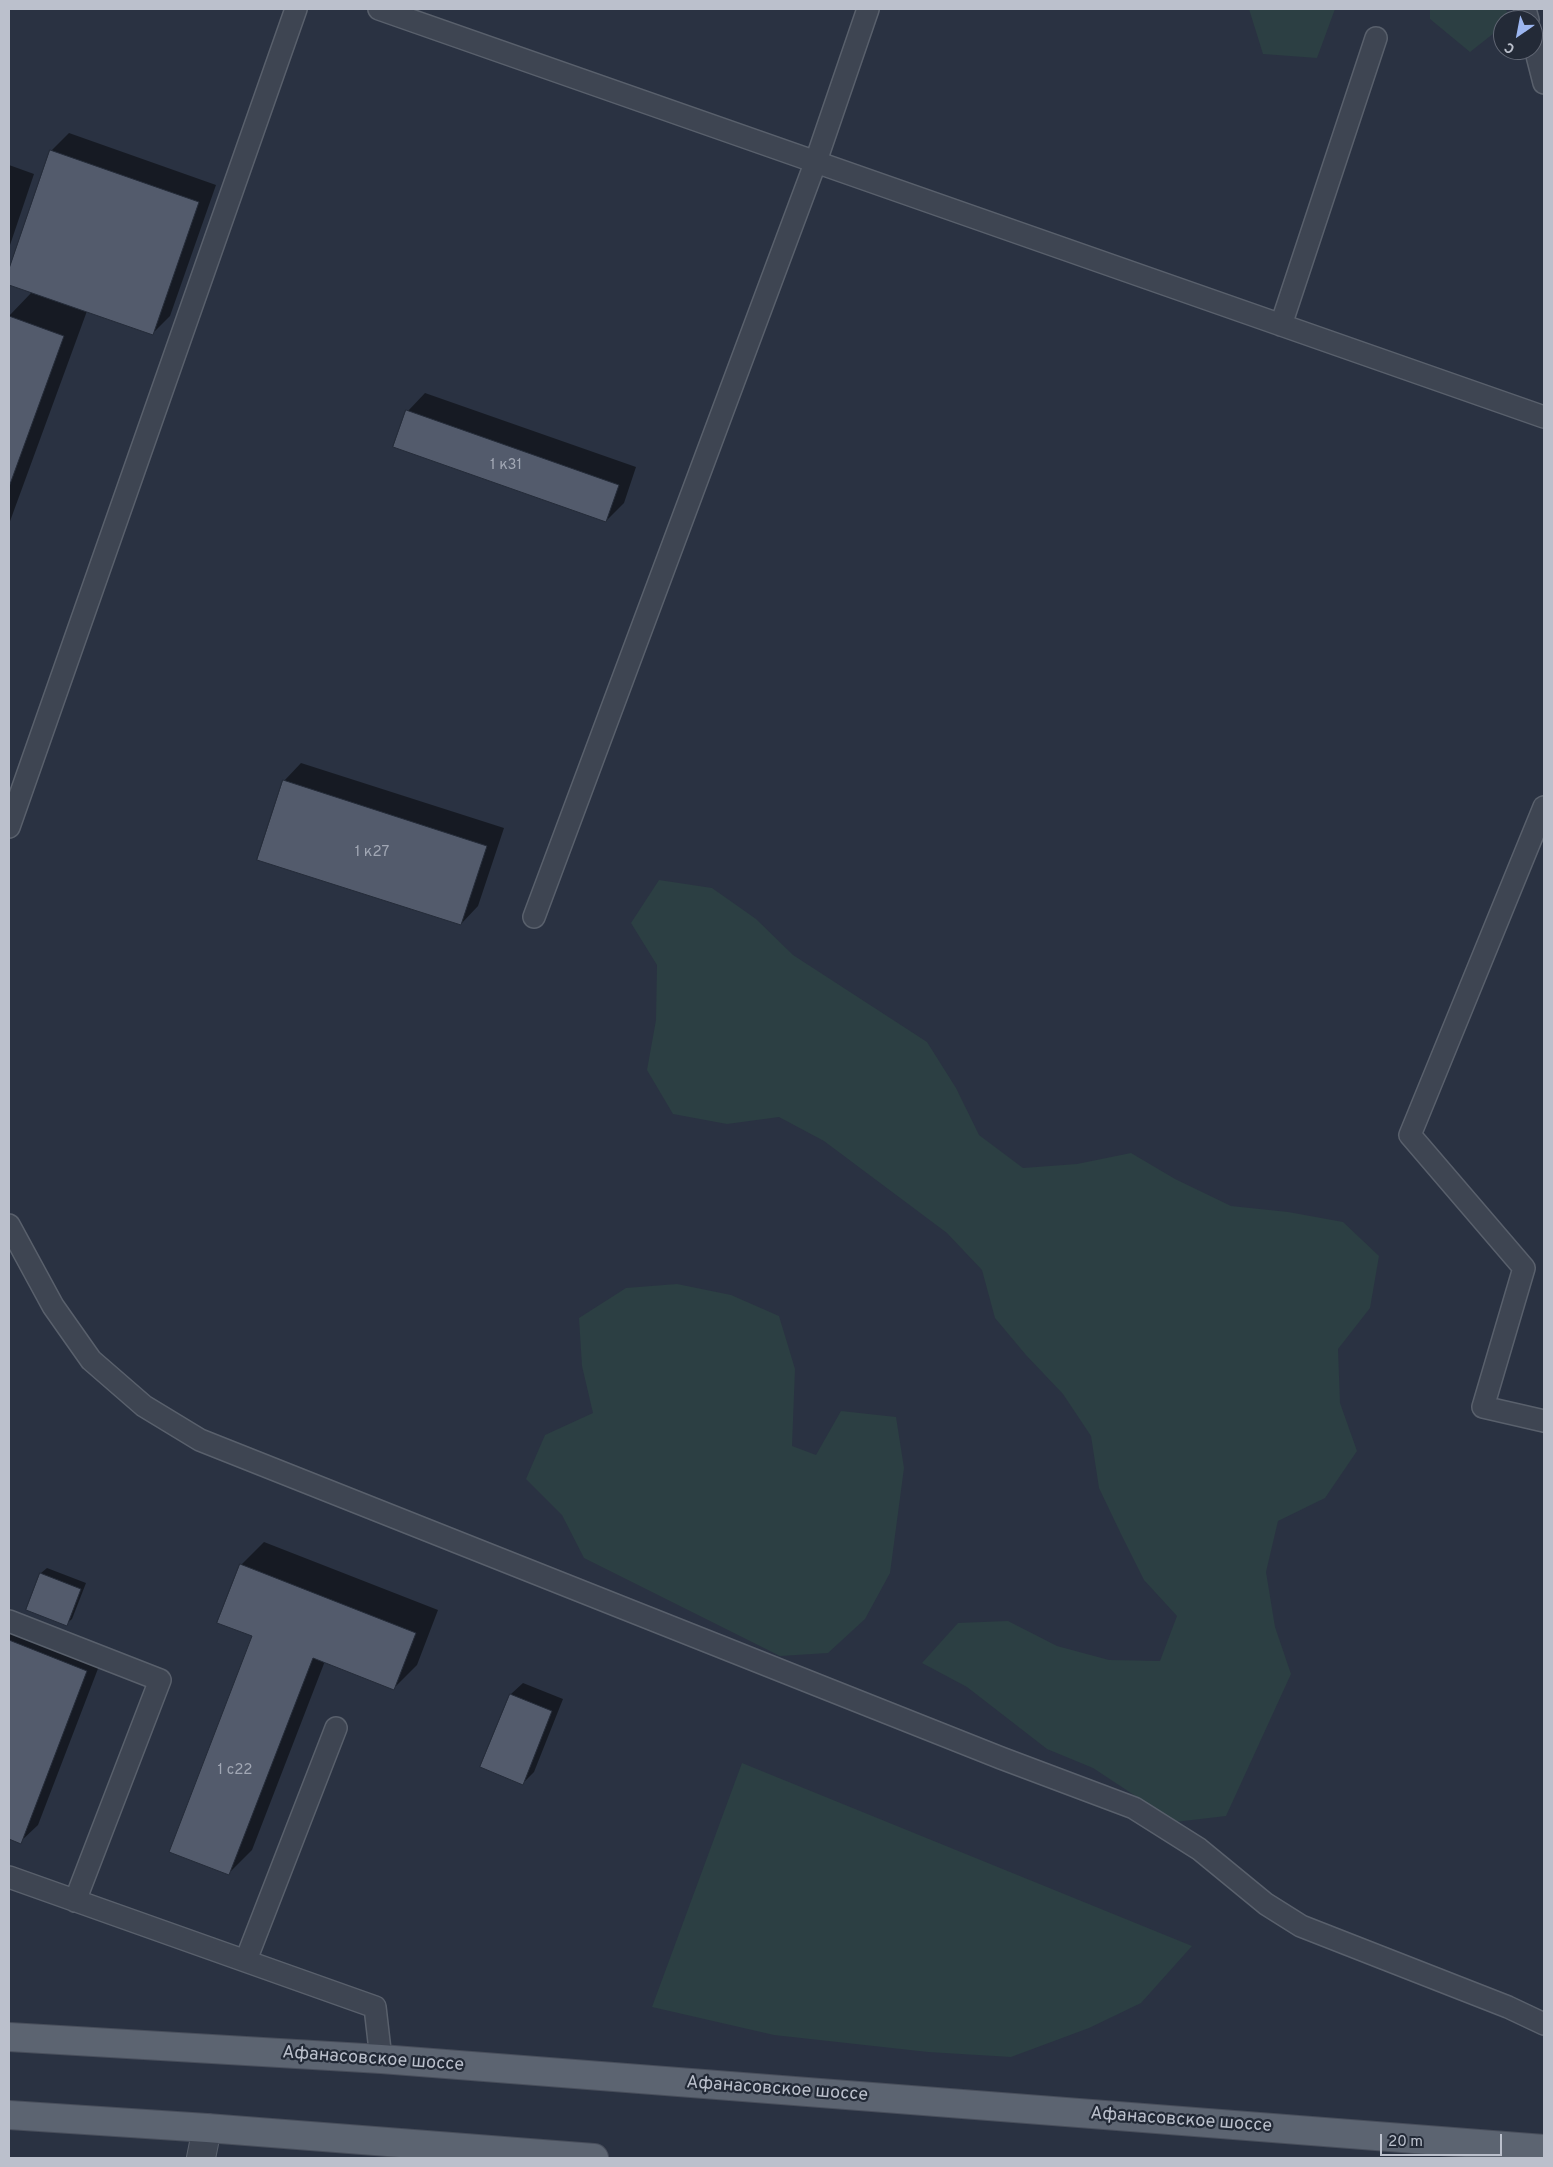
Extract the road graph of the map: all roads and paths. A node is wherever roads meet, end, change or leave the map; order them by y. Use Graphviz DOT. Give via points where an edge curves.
graph roads {
  1 [pos="296,9"];
  2 [pos="379,9"];
  3 [pos="868,9"];
  4 [pos="1376,38"];
  5 [pos="1538,60"];
  6 [pos="1544,84"];
  7 [pos="816,161"];
  8 [pos="1281,325"];
  9 [pos="1544,417"];
  10 [pos="1544,807"];
  11 [pos="9,827"];
  12 [pos="534,918"];
  13 [pos="9,1225"];
  14 [pos="1544,1421"];
  15 [pos="9,1621"];
  16 [pos="336,1728"];
  17 [pos="9,1877"];
  18 [pos="75,1901"];
  19 [pos="246,1960"];
  20 [pos="1544,2024"];
  21 [pos="9,2037"];
  22 [pos="381,2059"];
  23 [pos="9,2115"];
  24 [pos="208,2128"];
  25 [pos="1544,2148"];
  26 [pos="201,2158"];
  27 [pos="594,2158"];
  1 -- 11 [label="lane"];
  2 -- 7 [label="lane"];
  3 -- 7 [label="lane"];
  4 -- 8 [label="lane"];
  5 -- 6 [label="lane"];
  7 -- 8 [label="lane"];
  7 -- 12 [label="lane"];
  8 -- 9 [label="lane"];
  10 -- 14 [label="lane" via="1410,1136 1524,1268 1483,1407"];
  13 -- 20 [label="lane" via="53,1306 91,1360 144,1406 200,1440 1134,1808 1199,1849 1266,1904 1301,1926"];
  15 -- 18 [label="lane" via="160,1680"];
  16 -- 19 [label="lane"];
  17 -- 18 [label="lane"];
  18 -- 19 [label="lane"];
  19 -- 22 [label="lane" via="375,2007"];
  21 -- 22 [label="main road, Афанасовское шоссе"];
  22 -- 25 [label="main road, Афанасовское шоссе"];
  23 -- 24 [label="main road"];
  24 -- 26 [label="street"];
  24 -- 27 [label="main road"];
}
